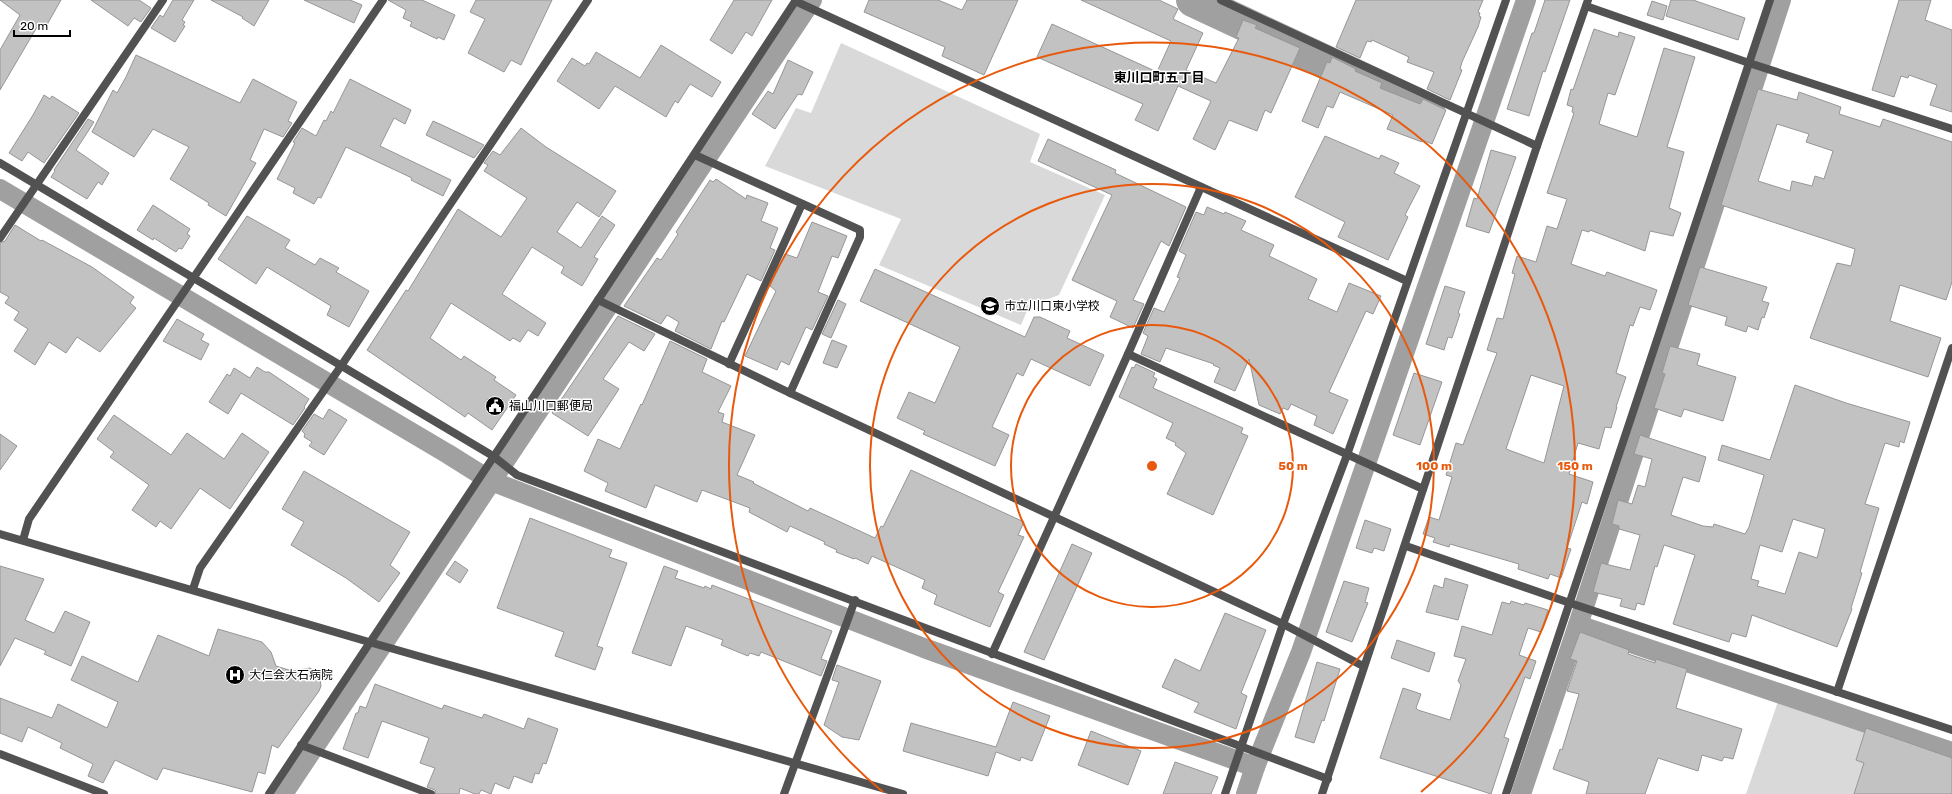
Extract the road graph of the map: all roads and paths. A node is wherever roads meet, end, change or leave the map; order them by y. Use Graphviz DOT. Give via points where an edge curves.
graph roads {
  1 [pos="163,0"];
  2 [pos="383,0"];
  3 [pos="588,0"];
  4 [pos="795,0"];
  5 [pos="1222,0"];
  6 [pos="1506,0"];
  7 [pos="1770,0"];
  8 [pos="1587,3"];
  9 [pos="1749,63"];
  10 [pos="1465,112"];
  11 [pos="1952,129"];
  12 [pos="1537,146"];
  13 [pos="694,155"];
  14 [pos="0,163"];
  15 [pos="36,184"];
  16 [pos="1202,187"];
  17 [pos="802,204"];
  18 [pos="0,238"];
  19 [pos="1407,281"];
  20 [pos="191,282"];
  21 [pos="598,300"];
  22 [pos="1952,348"];
  23 [pos="1128,354"];
  24 [pos="729,364"];
  25 [pos="339,369"];
  26 [pos="790,393"];
  27 [pos="1347,455"];
  28 [pos="491,459"];
  29 [pos="1424,489"];
  30 [pos="1054,517"];
  31 [pos="0,534"];
  32 [pos="23,540"];
  33 [pos="1406,546"];
  34 [pos="192,589"];
  35 [pos="855,600"];
  36 [pos="1570,603"];
  37 [pos="1283,624"];
  38 [pos="369,642"];
  39 [pos="992,654"];
  40 [pos="1363,666"];
  41 [pos="1837,692"];
  42 [pos="1952,730"];
  43 [pos="301,745"];
  44 [pos="1242,749"];
  45 [pos="0,754"];
  46 [pos="796,762"];
  47 [pos="1328,780"];
  48 [pos="104,794"];
  49 [pos="269,794"];
  50 [pos="431,794"];
  51 [pos="784,794"];
  52 [pos="903,794"];
  53 [pos="1225,794"];
  54 [pos="1322,794"];
  55 [pos="1506,794"];
  1 -- 15 [label="street"];
  2 -- 20 [label="street"];
  3 -- 25 [label="street"];
  4 -- 13 [label="street"];
  4 -- 16 [label="street"];
  5 -- 10 [label="street"];
  6 -- 10 [label="street"];
  7 -- 9 [label="street"];
  8 -- 9 [label="street"];
  8 -- 12 [label="street"];
  9 -- 11 [label="street"];
  9 -- 36 [label="street"];
  10 -- 12 [label="street"];
  10 -- 19 [label="street"];
  12 -- 29 [label="street"];
  13 -- 17 [label="street"];
  13 -- 21 [label="street"];
  14 -- 15 [label="street"];
  15 -- 18 [label="street"];
  15 -- 20 [label="street"];
  16 -- 19 [label="street"];
  16 -- 23 [label="street"];
  17 -- 24 [label="street"];
  17 -- 26 [label="street" via="860,230 860,237"];
  19 -- 27 [label="street"];
  20 -- 25 [label="street"];
  20 -- 32 [label="street" via="29,519"];
  21 -- 24 [label="street"];
  21 -- 28 [label="street"];
  22 -- 41 [label="street"];
  23 -- 27 [label="street"];
  23 -- 30 [label="street"];
  24 -- 26 [label="street"];
  25 -- 28 [label="street"];
  25 -- 34 [label="street" via="200,568"];
  26 -- 30 [label="street"];
  27 -- 29 [label="street"];
  27 -- 37 [label="street"];
  28 -- 35 [label="street" via="517,474"];
  28 -- 38 [label="street"];
  29 -- 33 [label="street"];
  30 -- 37 [label="street"];
  30 -- 39 [label="street"];
  31 -- 32 [label="street"];
  32 -- 34 [label="street"];
  33 -- 36 [label="street"];
  33 -- 40 [label="street"];
  34 -- 38 [label="street"];
  35 -- 39 [label="street"];
  35 -- 46 [label="street"];
  36 -- 41 [label="street"];
  36 -- 55 [label="street"];
  37 -- 40 [label="street"];
  37 -- 44 [label="street"];
  38 -- 43 [label="street"];
  38 -- 46 [label="street"];
  39 -- 44 [label="street"];
  40 -- 47 [label="street"];
  41 -- 42 [label="street"];
  43 -- 49 [label="street"];
  43 -- 50 [label="street"];
  44 -- 47 [label="street"];
  44 -- 53 [label="street"];
  45 -- 48 [label="street"];
  46 -- 51 [label="street"];
  46 -- 52 [label="street"];
  47 -- 54 [label="street"];
}
